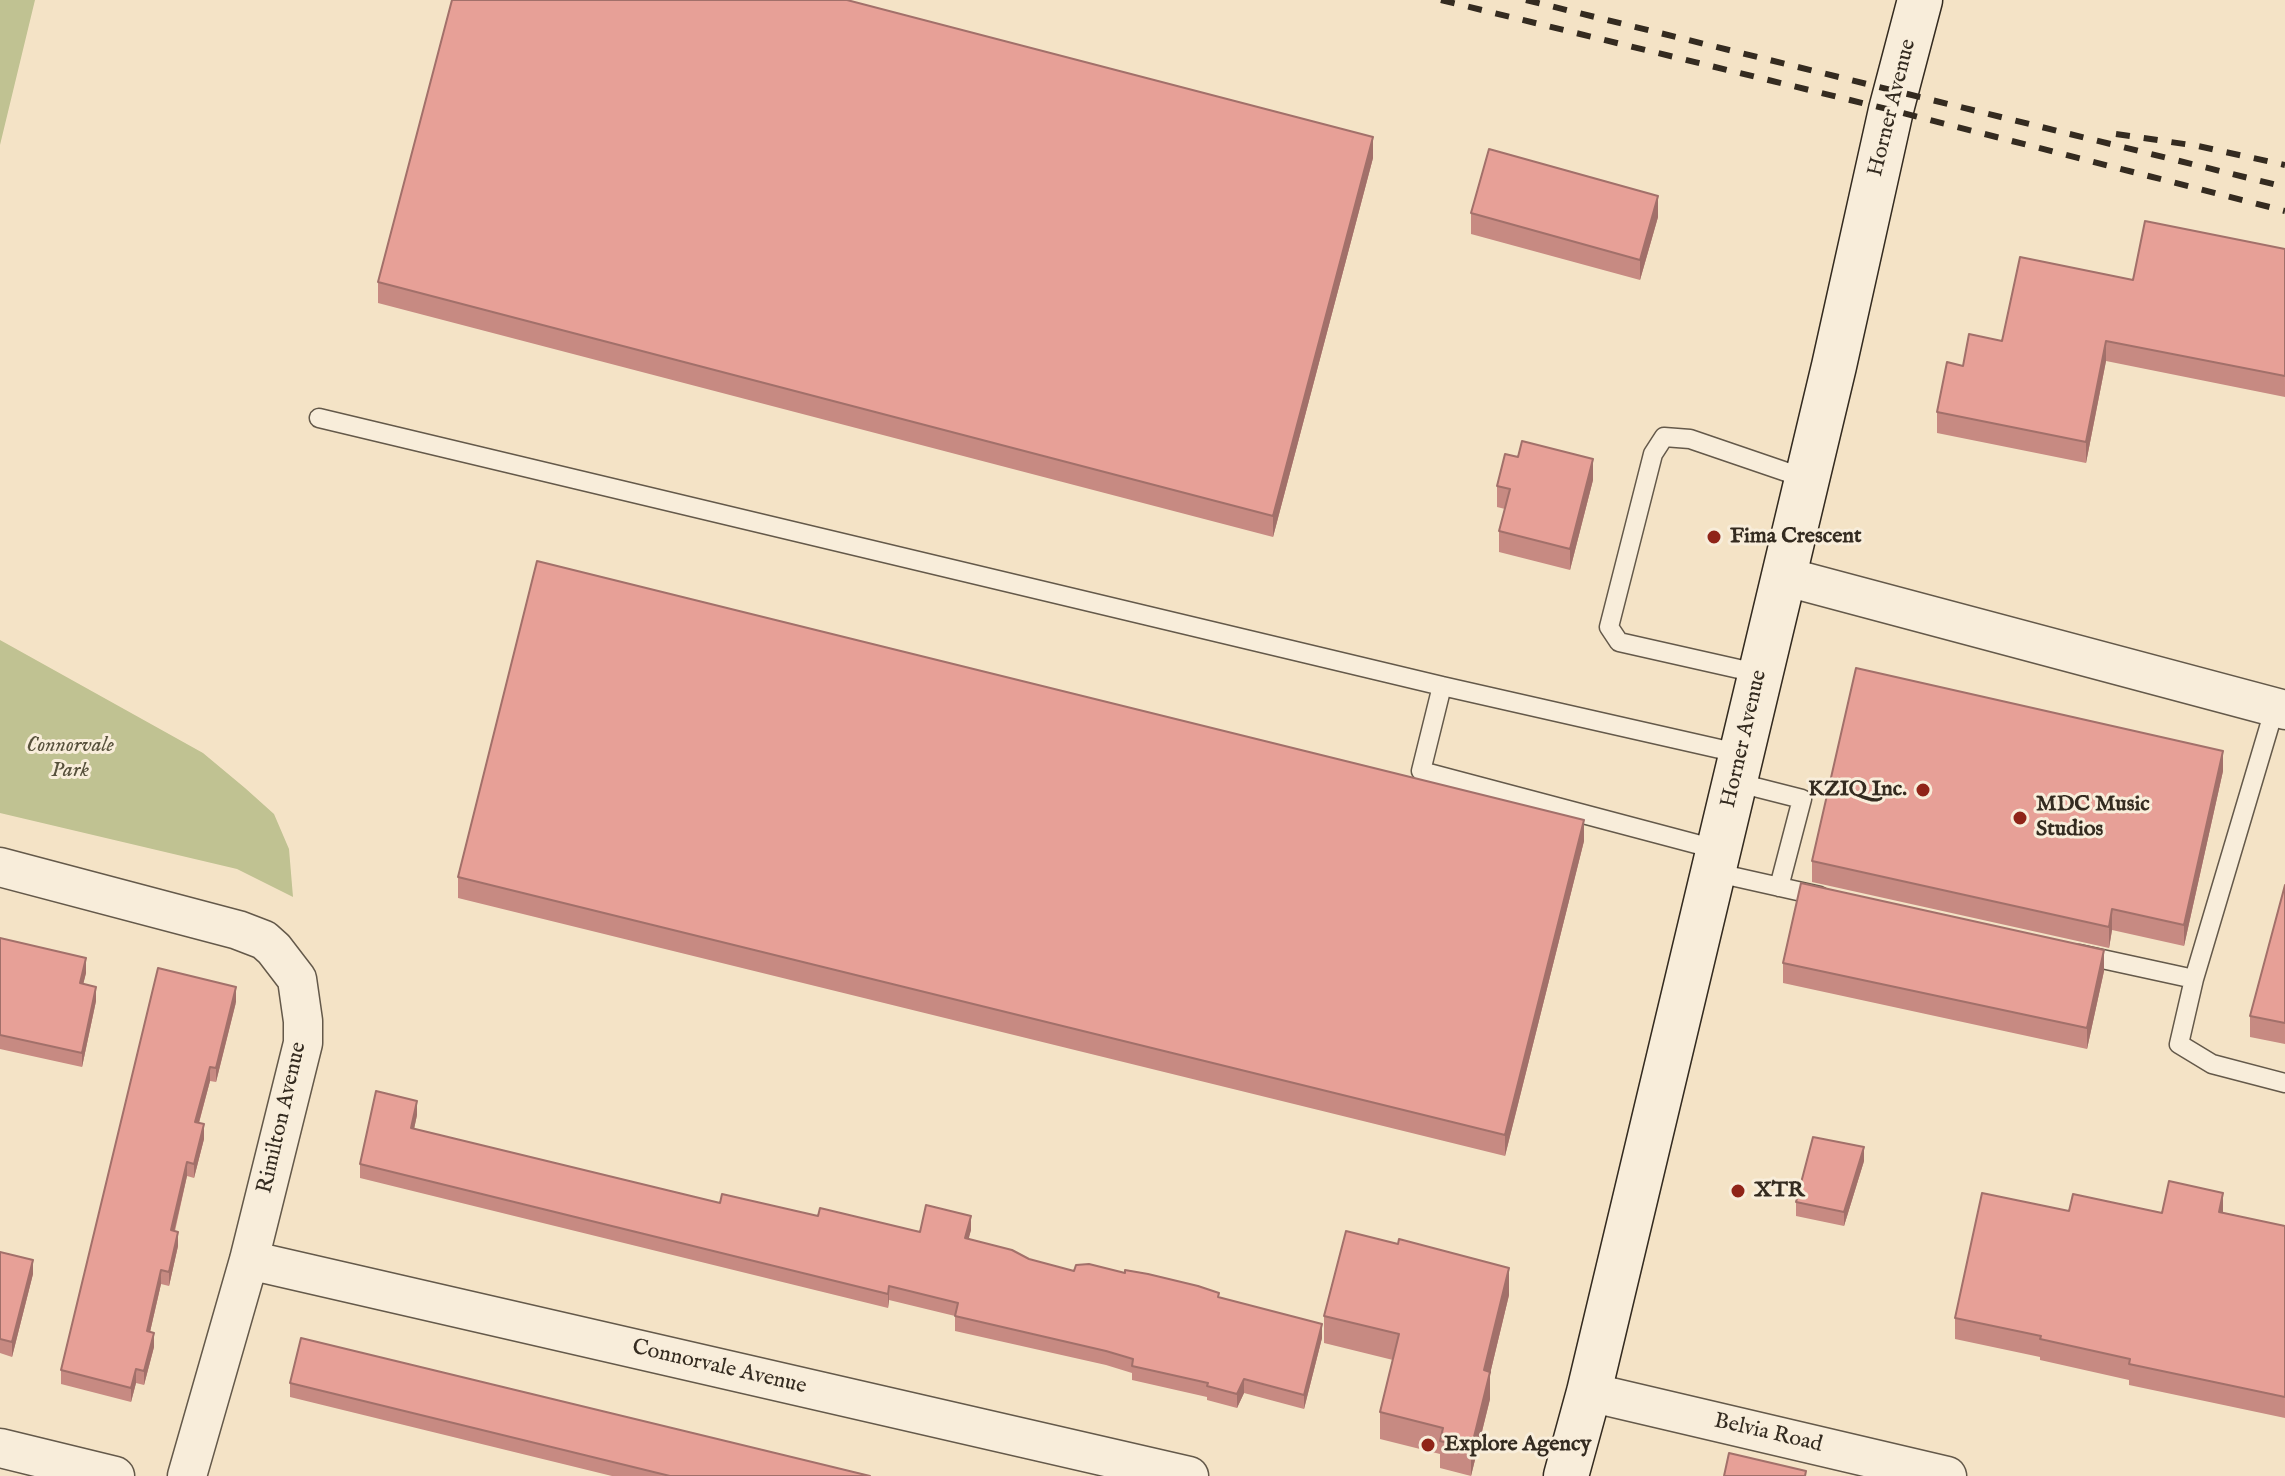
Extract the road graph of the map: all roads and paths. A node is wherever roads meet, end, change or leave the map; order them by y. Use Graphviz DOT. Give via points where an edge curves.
graph roads {
  1 [pos="1920,0"];
  2 [pos="319,418"];
  3 [pos="1807,479"];
  4 [pos="1783,576"];
  5 [pos="1761,674"];
  6 [pos="1442,686"];
  7 [pos="2280,708"];
  8 [pos="1738,768"];
  9 [pos="1716,861"];
  10 [pos="0,867"];
  11 [pos="1779,887"];
  12 [pos="1841,901"];
  13 [pos="2055,948"];
  14 [pos="2194,979"];
  15 [pos="2285,1083"];
  16 [pos="249,1260"];
  17 [pos="1589,1392"];
  18 [pos="0,1448"];
  19 [pos="115,1476"];
  20 [pos="187,1476"];
  21 [pos="1189,1476"];
  22 [pos="1566,1476"];
  23 [pos="1947,1476"];
  1 -- 3 [label="main road, Horner Avenue"];
  2 -- 6 [label="lane"];
  3 -- 4 [label="main road, Horner Avenue"];
  3 -- 5 [label="lane" via="1690,439 1664,437 1653,454 1609,627 1619,642"];
  4 -- 5 [label="main road, Horner Avenue"];
  4 -- 7 [label="street"];
  5 -- 8 [label="main road, Horner Avenue"];
  6 -- 8 [label="lane"];
  6 -- 9 [label="lane" via="1421,771"];
  7 -- 14 [label="lane"];
  8 -- 9 [label="main road, Horner Avenue"];
  8 -- 11 [label="lane" via="1802,799"];
  9 -- 11 [label="lane"];
  9 -- 17 [label="main road, Horner Avenue"];
  10 -- 16 [label="street, Rimilton Avenue" via="238,930 264,940 297,979 303,1043"];
  11 -- 12 [label="lane"];
  13 -- 14 [label="lane"];
  14 -- 15 [label="lane" via="2179,1044 2212,1064"];
  16 -- 20 [label="street, Rimilton Avenue"];
  16 -- 21 [label="street, Connorvale Avenue"];
  17 -- 22 [label="main road, Horner Avenue"];
  17 -- 23 [label="street, Belvia Road"];
  18 -- 19 [label="street"];
}
